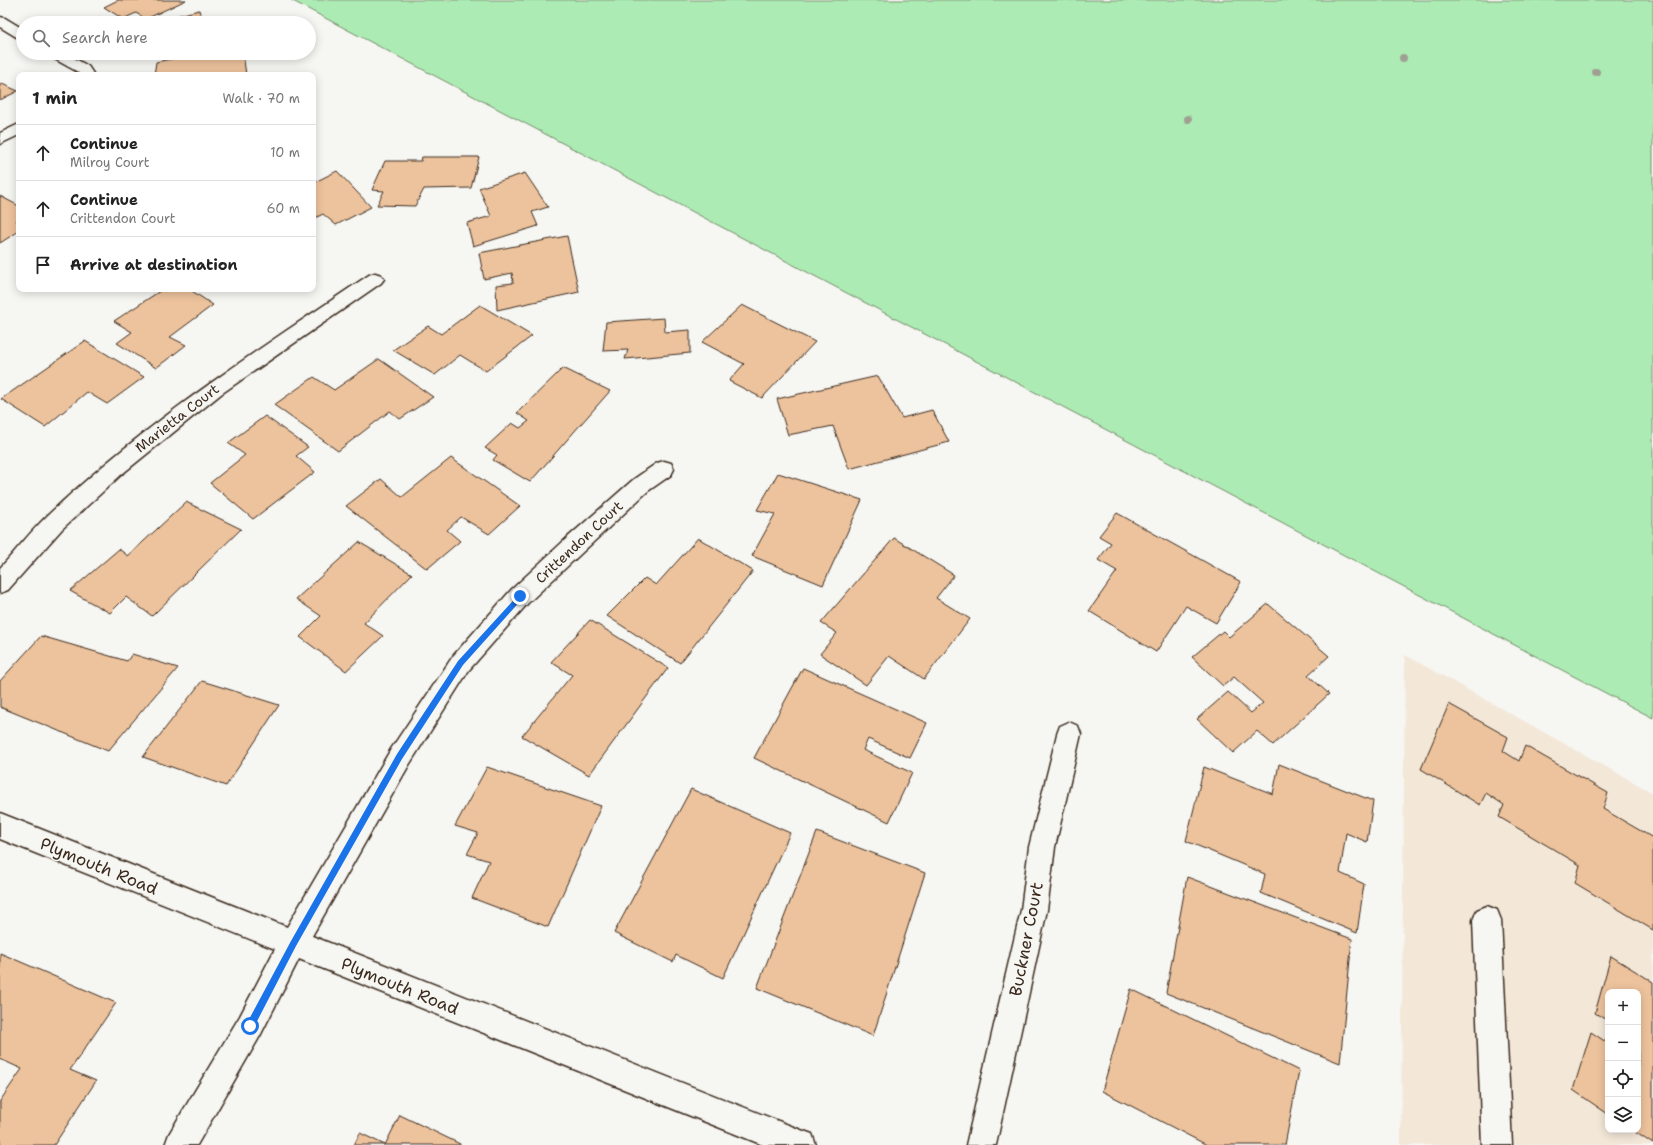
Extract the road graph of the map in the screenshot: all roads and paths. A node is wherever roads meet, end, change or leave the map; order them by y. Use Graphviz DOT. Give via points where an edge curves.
graph roads {
  1 [pos="0,20"];
  2 [pos="16,30"];
  3 [pos="67,60"];
  4 [pos="85,72"];
  5 [pos="16,131"];
  6 [pos="0,139"];
  7 [pos="375,279"];
  8 [pos="664,468"];
  9 [pos="0,583"];
  10 [pos="1069,734"];
  11 [pos="0,826"];
  12 [pos="1487,920"];
  13 [pos="294,943"];
  14 [pos="180,1145"];
  15 [pos="801,1145"];
  16 [pos="981,1145"];
  17 [pos="1496,1145"];
  1 -- 2 [label="street"];
  3 -- 4 [label="street"];
  5 -- 6 [label="street"];
  7 -- 9 [label="street, Marietta Court" via="214,388 115,468 54,523"];
  8 -- 13 [label="street, Crittendon Court" via="641,485 520,596 461,663 400,757"];
  10 -- 16 [label="street, Buckner Court" via="1042,847 1034,910"];
  11 -- 13 [label="street, Plymouth Road"];
  12 -- 17 [label="street"];
  13 -- 14 [label="street, Crittendon Court" via="250,1026"];
  13 -- 15 [label="street, Plymouth Road"];
}
